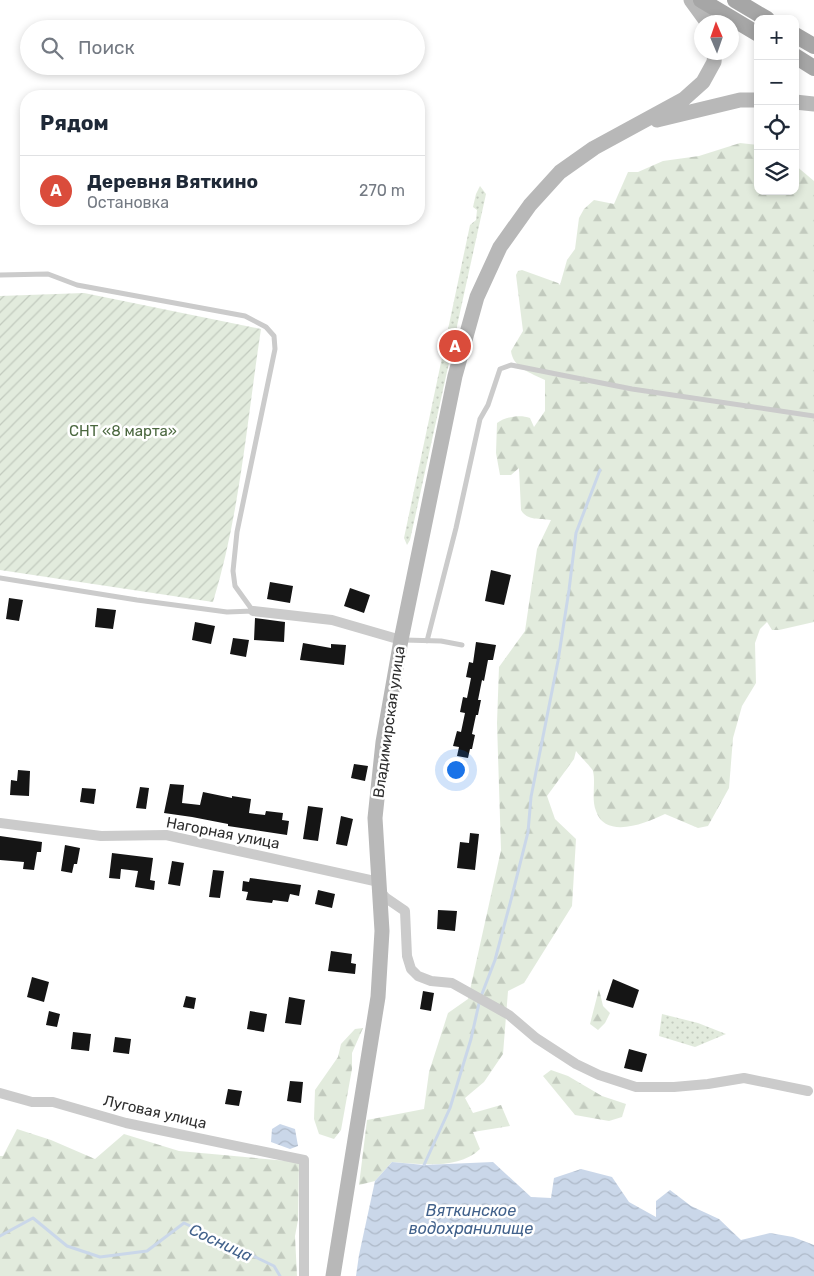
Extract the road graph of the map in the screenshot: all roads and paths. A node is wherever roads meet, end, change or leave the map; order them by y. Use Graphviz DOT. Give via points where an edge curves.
graph roads {
  1 [pos="691,0"];
  2 [pos="701,0"];
  3 [pos="734,0"];
  4 [pos="702,15"];
  5 [pos="760,15"];
  6 [pos="754,32"];
  7 [pos="799,37"];
  8 [pos="814,46"];
  9 [pos="799,59"];
  10 [pos="714,60"];
  11 [pos="814,68"];
  12 [pos="754,100"];
  13 [pos="799,102"];
  14 [pos="814,104"];
  15 [pos="634,126"];
  16 [pos="0,275"];
  17 [pos="814,416"];
  18 [pos="0,578"];
  19 [pos="253,611"];
  20 [pos="401,640"];
  21 [pos="427,641"];
  22 [pos="462,645"];
  23 [pos="0,823"];
  24 [pos="379,886"];
  25 [pos="811,1089"];
  26 [pos="0,1093"];
  27 [pos="304,1276"];
  28 [pos="333,1276"];
  1 -- 4 [label="street"];
  2 -- 6 [label="main road"];
  3 -- 5 [label="main road"];
  7 -- 8 [label="main road"];
  9 -- 11 [label="main road"];
  10 -- 15 [label="street" via="703,82 684,99"];
  12 -- 15 [label="street" via="740,100"];
  13 -- 14 [label="street"];
  15 -- 20 [label="street, Владимирская улица" via="560,172 530,205 500,247 477,297 455,376"];
  16 -- 19 [label="lane" via="48,274 77,285 245,316 266,327 274,336 232,571 235,586"];
  17 -- 21 [label="lane" via="632,389 511,365 500,369 480,419"];
  18 -- 19 [label="lane" via="227,612"];
  19 -- 20 [label="street" via="332,620"];
  20 -- 21 [label="lane"];
  20 -- 24 [label="street, Владимирская улица" via="383,742 375,818"];
  21 -- 22 [label="lane"];
  23 -- 24 [label="street, Нагорная улица" via="101,836 166,835"];
  24 -- 25 [label="street" via="386,898 405,911 407,956 418,976 431,982 452,983 509,1015 536,1038 576,1064 636,1087 674,1087 744,1078"];
  24 -- 28 [label="street, Владимирская улица" via="382,931 378,997"];
  26 -- 27 [label="street, Луговая улица" via="32,1102 53,1102 126,1123 304,1160"];
}
